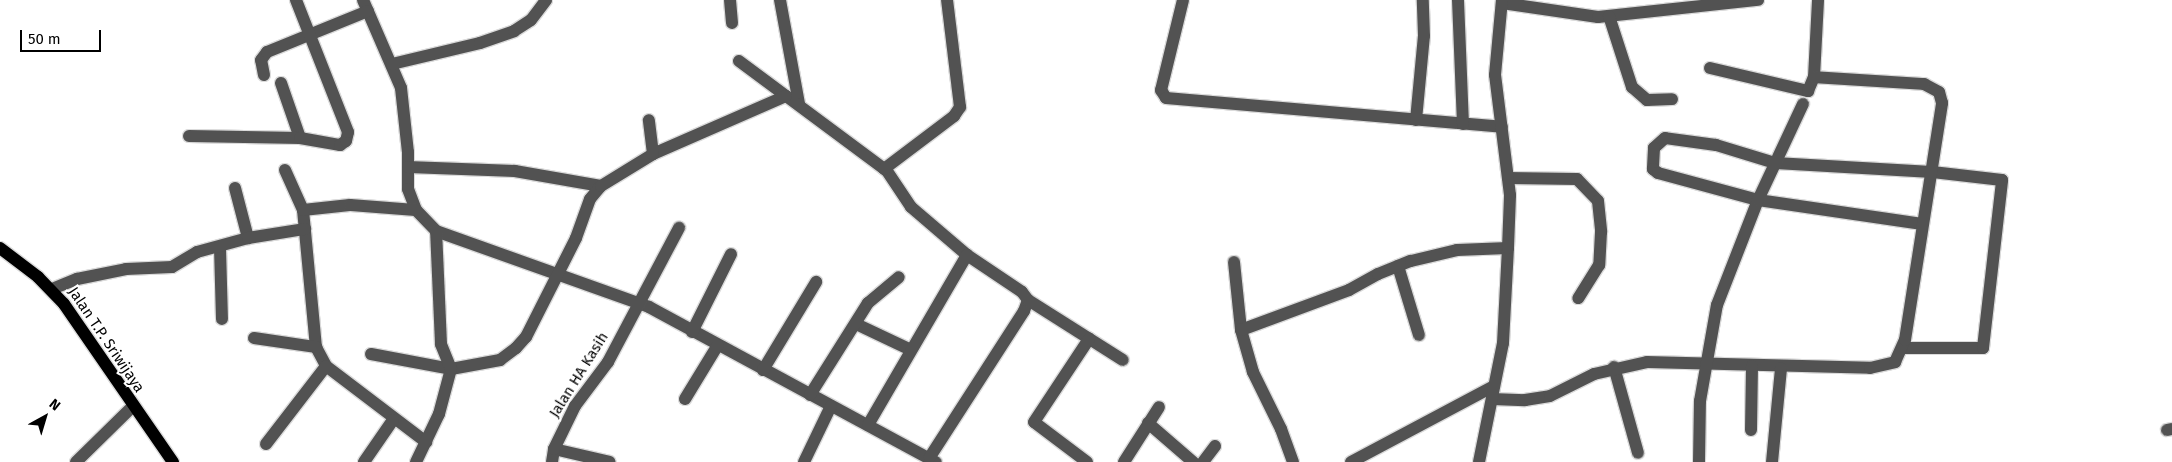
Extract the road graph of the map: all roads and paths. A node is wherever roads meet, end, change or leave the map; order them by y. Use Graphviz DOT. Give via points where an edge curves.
graph roads {
  1 [pos="296,0"];
  2 [pos="546,0"];
  3 [pos="730,0"];
  4 [pos="780,0"];
  5 [pos="947,0"];
  6 [pos="1183,0"];
  7 [pos="1423,0"];
  8 [pos="1458,0"];
  9 [pos="1758,0"];
  10 [pos="1818,0"];
  11 [pos="1502,2"];
  12 [pos="365,5"];
  13 [pos="1609,16"];
  14 [pos="732,23"];
  15 [pos="310,34"];
  16 [pos="739,61"];
  17 [pos="392,64"];
  18 [pos="1710,68"];
  19 [pos="264,75"];
  20 [pos="1814,77"];
  21 [pos="281,83"];
  22 [pos="786,96"];
  23 [pos="1672,99"];
  24 [pos="799,104"];
  25 [pos="1803,104"];
  26 [pos="649,120"];
  27 [pos="1416,120"];
  28 [pos="1463,124"];
  29 [pos="1502,126"];
  30 [pos="189,136"];
  31 [pos="300,138"];
  32 [pos="653,154"];
  33 [pos="1775,163"];
  34 [pos="408,167"];
  35 [pos="884,169"];
  36 [pos="285,170"];
  37 [pos="1932,172"];
  38 [pos="1508,178"];
  39 [pos="601,186"];
  40 [pos="235,188"];
  41 [pos="1758,200"];
  42 [pos="303,210"];
  43 [pos="416,210"];
  44 [pos="1922,224"];
  45 [pos="305,228"];
  46 [pos="679,228"];
  47 [pos="436,231"];
  48 [pos="248,238"];
  49 [pos="0,248"];
  50 [pos="220,248"];
  51 [pos="1508,248"];
  52 [pos="731,254"];
  53 [pos="967,254"];
  54 [pos="1234,262"];
  55 [pos="1398,266"];
  56 [pos="558,273"];
  57 [pos="899,277"];
  58 [pos="816,282"];
  59 [pos="52,289"];
  60 [pos="1578,298"];
  61 [pos="1028,300"];
  62 [pos="637,306"];
  63 [pos="222,319"];
  64 [pos="856,324"];
  65 [pos="1240,330"];
  66 [pos="692,332"];
  67 [pos="1419,335"];
  68 [pos="254,338"];
  69 [pos="1089,339"];
  70 [pos="718,346"];
  71 [pos="316,347"];
  72 [pos="1903,348"];
  73 [pos="909,349"];
  74 [pos="370,354"];
  75 [pos="1123,360"];
  76 [pos="1704,363"];
  77 [pos="326,366"];
  78 [pos="1752,366"];
  79 [pos="1614,367"];
  80 [pos="1781,368"];
  81 [pos="451,369"];
  82 [pos="763,370"];
  83 [pos="1494,386"];
  84 [pos="810,395"];
  85 [pos="685,399"];
  86 [pos="1492,399"];
  87 [pos="132,406"];
  88 [pos="831,406"];
  89 [pos="1159,406"];
  90 [pos="393,420"];
  91 [pos="1148,423"];
  92 [pos="868,425"];
  93 [pos="1751,430"];
  94 [pos="426,442"];
  95 [pos="266,444"];
  96 [pos="1215,446"];
  97 [pos="554,448"];
  98 [pos="1638,453"];
  99 [pos="933,459"];
  100 [pos="1484,460"];
  101 [pos="76,462"];
  102 [pos="173,462"];
  103 [pos="364,462"];
  104 [pos="416,462"];
  105 [pos="552,462"];
  106 [pos="610,462"];
  107 [pos="804,462"];
  108 [pos="1087,462"];
  109 [pos="1124,462"];
  110 [pos="1193,462"];
  111 [pos="1203,462"];
  112 [pos="1294,462"];
  113 [pos="1351,462"];
  114 [pos="1699,462"];
  115 [pos="1772,462"];
  1 -- 15 [label="street"];
  2 -- 17 [label="street" via="531,20 514,31 480,43"];
  3 -- 14 [label="street"];
  4 -- 24 [label="street"];
  5 -- 35 [label="street" via="960,107 954,116"];
  6 -- 27 [label="street" via="1161,90 1166,98"];
  7 -- 27 [label="street" via="1424,36"];
  8 -- 28 [label="street"];
  9 -- 13 [label="street"];
  10 -- 20 [label="street"];
  11 -- 13 [label="street"];
  11 -- 29 [label="street" via="1495,75"];
  12 -- 15 [label="street"];
  12 -- 17 [label="street"];
  13 -- 23 [label="street" via="1632,87 1647,100"];
  15 -- 19 [label="street" via="263,55 260,65"];
  15 -- 31 [label="street" via="348,137 340,145"];
  16 -- 22 [label="street"];
  17 -- 34 [label="street" via="401,88"];
  18 -- 20 [label="street" via="1808,91"];
  20 -- 37 [label="street" via="1933,86 1942,103"];
  21 -- 31 [label="street"];
  22 -- 24 [label="street"];
  22 -- 32 [label="street"];
  24 -- 35 [label="street"];
  25 -- 33 [label="street"];
  26 -- 32 [label="street"];
  27 -- 28 [label="street"];
  28 -- 29 [label="street"];
  29 -- 38 [label="street"];
  30 -- 31 [label="street"];
  32 -- 39 [label="street"];
  33 -- 37 [label="street"];
  33 -- 41 [label="street"];
  33 -- 41 [label="street" via="1716,145 1666,138 1654,148 1653,169 1658,173"];
  34 -- 39 [label="street" via="516,171"];
  34 -- 43 [label="street" via="408,189"];
  35 -- 53 [label="street" via="907,204"];
  36 -- 42 [label="street"];
  37 -- 44 [label="street"];
  37 -- 72 [label="street" via="2002,180 1983,348"];
  38 -- 51 [label="street"];
  38 -- 60 [label="street" via="1577,179 1598,201 1601,232 1598,265"];
  39 -- 56 [label="street" via="590,199"];
  40 -- 48 [label="street"];
  41 -- 44 [label="street"];
  41 -- 76 [label="street" via="1717,305"];
  42 -- 43 [label="street" via="350,205"];
  42 -- 45 [label="street"];
  43 -- 47 [label="street"];
  44 -- 72 [label="street"];
  45 -- 48 [label="street"];
  45 -- 71 [label="street"];
  46 -- 62 [label="street, Jalan HA Kasih"];
  47 -- 56 [label="street"];
  47 -- 81 [label="street" via="441,344"];
  48 -- 50 [label="street"];
  49 -- 59 [label="main road, Jalan T.P. Sriwijaya"];
  50 -- 59 [label="street" via="197,252 172,267 126,269 77,279"];
  50 -- 63 [label="street"];
  51 -- 55 [label="street" via="1457,250"];
  51 -- 83 [label="street" via="1503,343"];
  52 -- 66 [label="street"];
  53 -- 61 [label="street" via="1022,292"];
  53 -- 73 [label="street"];
  54 -- 65 [label="street"];
  55 -- 65 [label="street" via="1349,290"];
  55 -- 67 [label="street"];
  56 -- 62 [label="street"];
  56 -- 81 [label="street" via="526,337 516,348 500,360"];
  57 -- 64 [label="street" via="868,303"];
  58 -- 82 [label="street"];
  59 -- 87 [label="main road, Jalan T.P. Sriwijaya"];
  61 -- 69 [label="street"];
  61 -- 99 [label="street"];
  62 -- 66 [label="street" via="649,307"];
  62 -- 97 [label="street, Jalan HA Kasih" via="608,362 575,406"];
  64 -- 73 [label="street"];
  64 -- 84 [label="street"];
  65 -- 112 [label="street" via="1252,372"];
  66 -- 70 [label="street"];
  68 -- 71 [label="street"];
  69 -- 75 [label="street"];
  69 -- 108 [label="street" via="1034,422"];
  70 -- 82 [label="street"];
  70 -- 85 [label="street"];
  71 -- 77 [label="street"];
  72 -- 80 [label="street" via="1895,362 1882,367"];
  73 -- 92 [label="street"];
  74 -- 81 [label="street"];
  76 -- 78 [label="street"];
  76 -- 79 [label="street" via="1647,362"];
  76 -- 114 [label="street"];
  77 -- 90 [label="street"];
  77 -- 95 [label="street"];
  78 -- 80 [label="street"];
  78 -- 93 [label="street"];
  79 -- 86 [label="street" via="1578,379 1550,396 1525,400"];
  79 -- 98 [label="street"];
  80 -- 115 [label="street"];
  81 -- 94 [label="street" via="439,414"];
  82 -- 84 [label="street"];
  83 -- 86 [label="street"];
  83 -- 113 [label="street"];
  84 -- 88 [label="street"];
  86 -- 100 [label="street"];
  87 -- 101 [label="street"];
  87 -- 102 [label="main road, Jalan T.P. Sriwijaya"];
  88 -- 92 [label="street"];
  88 -- 107 [label="street"];
  89 -- 91 [label="street"];
  90 -- 94 [label="street"];
  90 -- 103 [label="street"];
  91 -- 109 [label="street"];
  91 -- 110 [label="street"];
  92 -- 99 [label="street"];
  94 -- 104 [label="street"];
  96 -- 111 [label="street"];
  97 -- 105 [label="street, Jalan HA Kasih"];
  97 -- 106 [label="street"];
}
